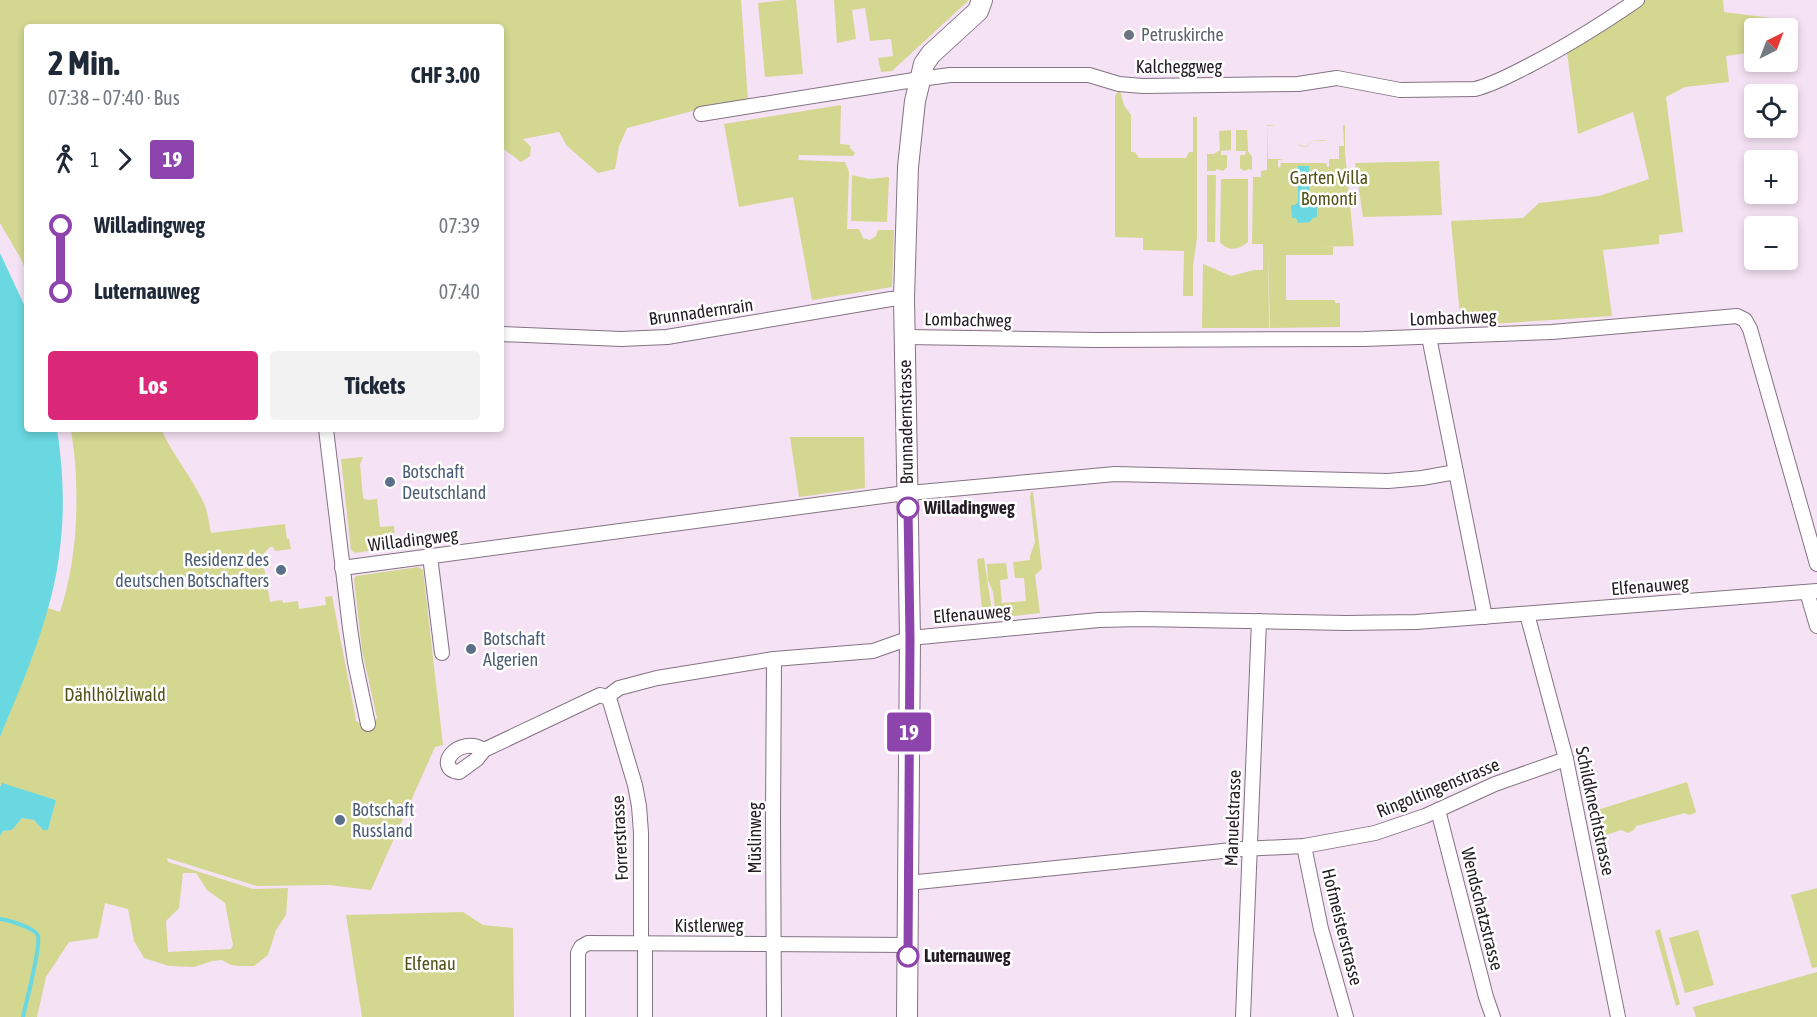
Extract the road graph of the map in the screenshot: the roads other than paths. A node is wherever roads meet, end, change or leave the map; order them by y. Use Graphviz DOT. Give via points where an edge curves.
graph roads {
  1 [pos="1636,0"];
  2 [pos="983,4"];
  3 [pos="920,79"];
  4 [pos="701,114"];
  5 [pos="904,298"];
  6 [pos="504,334"];
  7 [pos="905,337"];
  8 [pos="1429,337"];
  9 [pos="326,432"];
  10 [pos="1456,472"];
  11 [pos="908,494"];
  12 [pos="430,556"];
  13 [pos="1817,564"];
  14 [pos="342,568"];
  15 [pos="1812,591"];
  16 [pos="1527,614"];
  17 [pos="1485,617"];
  18 [pos="1259,621"];
  19 [pos="1817,626"];
  20 [pos="910,638"];
  21 [pos="442,653"];
  22 [pos="774,659"];
  23 [pos="609,698"];
  24 [pos="368,724"];
  25 [pos="484,750"];
  26 [pos="1566,759"];
  27 [pos="1438,810"];
  28 [pos="1304,846"];
  29 [pos="1251,848"];
  30 [pos="909,883"];
  31 [pos="643,944"];
  32 [pos="774,944"];
  33 [pos="908,945"];
  34 [pos="578,1017"];
  35 [pos="645,1017"];
  36 [pos="774,1017"];
  37 [pos="908,1017"];
  38 [pos="1243,1017"];
  39 [pos="1346,1017"];
  40 [pos="1493,1017"];
  41 [pos="1618,1017"];
  1 -- 3 [label="street, Kalcheggweg" via="1560,50 1475,89 1400,90 1337,78 1298,84 1143,86 1089,75 950,75"];
  2 -- 3 [label="street, Brunnadernstrasse" via="931,54"];
  3 -- 4 [label="street, Kalcheggweg"];
  3 -- 5 [label="street, Brunnadernstrasse" via="908,166"];
  5 -- 6 [label="street, Brunnadernrain" via="667,337"];
  5 -- 7 [label="street, Brunnadernstrasse"];
  7 -- 8 [label="street, Lombachweg"];
  7 -- 11 [label="street, Brunnadernstrasse"];
  8 -- 10 [label="street"];
  8 -- 13 [label="street, Lombachweg" via="1551,332 1733,315 1742,318 1748,323"];
  9 -- 14 [label="street"];
  10 -- 11 [label="street, Willadingweg" via="1388,481 1120,474"];
  10 -- 17 [label="street"];
  11 -- 12 [label="street, Willadingweg"];
  11 -- 20 [label="street, Brunnadernstrasse"];
  12 -- 14 [label="street, Willadingweg"];
  12 -- 21 [label="street"];
  14 -- 24 [label="street" via="354,662"];
  15 -- 16 [label="street, Elfenauweg"];
  15 -- 19 [label="street"];
  16 -- 17 [label="street, Elfenauweg"];
  16 -- 26 [label="street, Schildknechtstrasse"];
  17 -- 18 [label="street, Elfenauweg" via="1387,623"];
  18 -- 20 [label="street, Elfenauweg" via="1119,619"];
  18 -- 29 [label="street, Manuelstrasse"];
  20 -- 22 [label="street, Elfenauweg" via="873,651"];
  20 -- 30 [label="street, Brunnadernstrasse"];
  22 -- 23 [label="street, Elfenauweg" via="657,678 619,688"];
  22 -- 32 [label="street, Müslinweg"];
  23 -- 25 [label="street, Elfenauweg" via="600,695"];
  23 -- 31 [label="street, Forrerstrasse" via="639,806"];
  26 -- 27 [label="street, Ringoltingenstrasse" via="1494,784"];
  26 -- 41 [label="street, Schildknechtstrasse"];
  27 -- 28 [label="street, Ringoltingenstrasse" via="1374,833"];
  27 -- 40 [label="street, Wendschatzstrasse"];
  28 -- 29 [label="street, Ringoltingenstrasse"];
  28 -- 39 [label="street, Hofmeisterstrasse" via="1321,929"];
  29 -- 30 [label="street"];
  29 -- 38 [label="street, Manuelstrasse"];
  30 -- 33 [label="street, Brunnadernstrasse"];
  31 -- 32 [label="street, Kistlerweg"];
  31 -- 34 [label="street, Kistlerweg" via="588,943 581,947"];
  31 -- 35 [label="street, Forrerstrasse"];
  32 -- 33 [label="street, Kistlerweg"];
  32 -- 36 [label="street, Müslinweg"];
  33 -- 37 [label="street, Brunnadernstrasse"];
}
